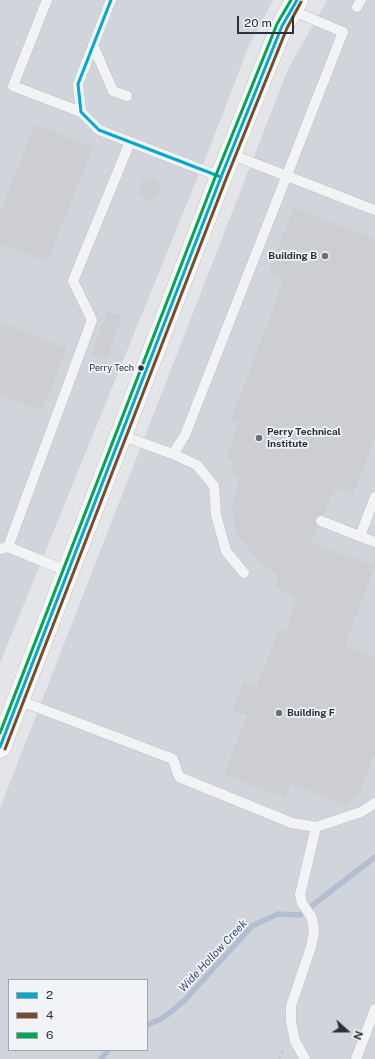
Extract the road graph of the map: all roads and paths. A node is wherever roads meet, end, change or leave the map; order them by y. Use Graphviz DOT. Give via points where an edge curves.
graph roads {
  1 [pos="47,0"];
  2 [pos="111,0"];
  3 [pos="294,5"];
  4 [pos="93,45"];
  5 [pos="127,96"];
  6 [pos="81,112"];
  7 [pos="130,142"];
  8 [pos="230,154"];
  9 [pos="286,175"];
  10 [pos="221,176"];
  11 [pos="375,210"];
  12 [pos="120,435"];
  13 [pos="173,454"];
  14 [pos="375,497"];
  15 [pos="321,521"];
  16 [pos="360,536"];
  17 [pos="375,542"];
  18 [pos="2,549"];
  19 [pos="67,570"];
  20 [pos="244,573"];
  21 [pos="18,700"];
  22 [pos="1,739"];
  23 [pos="375,803"];
  24 [pos="316,827"];
  25 [pos="375,1009"];
  26 [pos="305,1059"];
  27 [pos="356,1059"];
  1 -- 6 [label="lane" via="13,86"];
  2 -- 4 [label="lane"];
  3 -- 8 [label="main road" via="282,26"];
  3 -- 9 [label="lane" via="343,32"];
  4 -- 5 [label="lane" via="113,91"];
  4 -- 6 [label="lane" via="78,84"];
  6 -- 7 [label="lane" via="99,130"];
  7 -- 10 [label="lane"];
  7 -- 18 [label="lane" via="73,281 92,320"];
  8 -- 9 [label="lane"];
  8 -- 10 [label="main road"];
  9 -- 11 [label="lane"];
  9 -- 13 [label="lane" via="185,435"];
  10 -- 12 [label="main road"];
  12 -- 13 [label="lane"];
  12 -- 19 [label="main road"];
  13 -- 20 [label="lane" via="197,465 214,486 216,515 226,551"];
  14 -- 16 [label="lane"];
  15 -- 16 [label="lane"];
  16 -- 17 [label="lane"];
  18 -- 19 [label="lane"];
  19 -- 21 [label="main road"];
  21 -- 22 [label="main road"];
  21 -- 24 [label="lane" via="173,759 179,777 292,823"];
  23 -- 24 [label="lane" via="361,812"];
  24 -- 26 [label="lane" via="300,895 312,918 314,931 292,1006 295,1041"];
  25 -- 27 [label="lane"];
}
